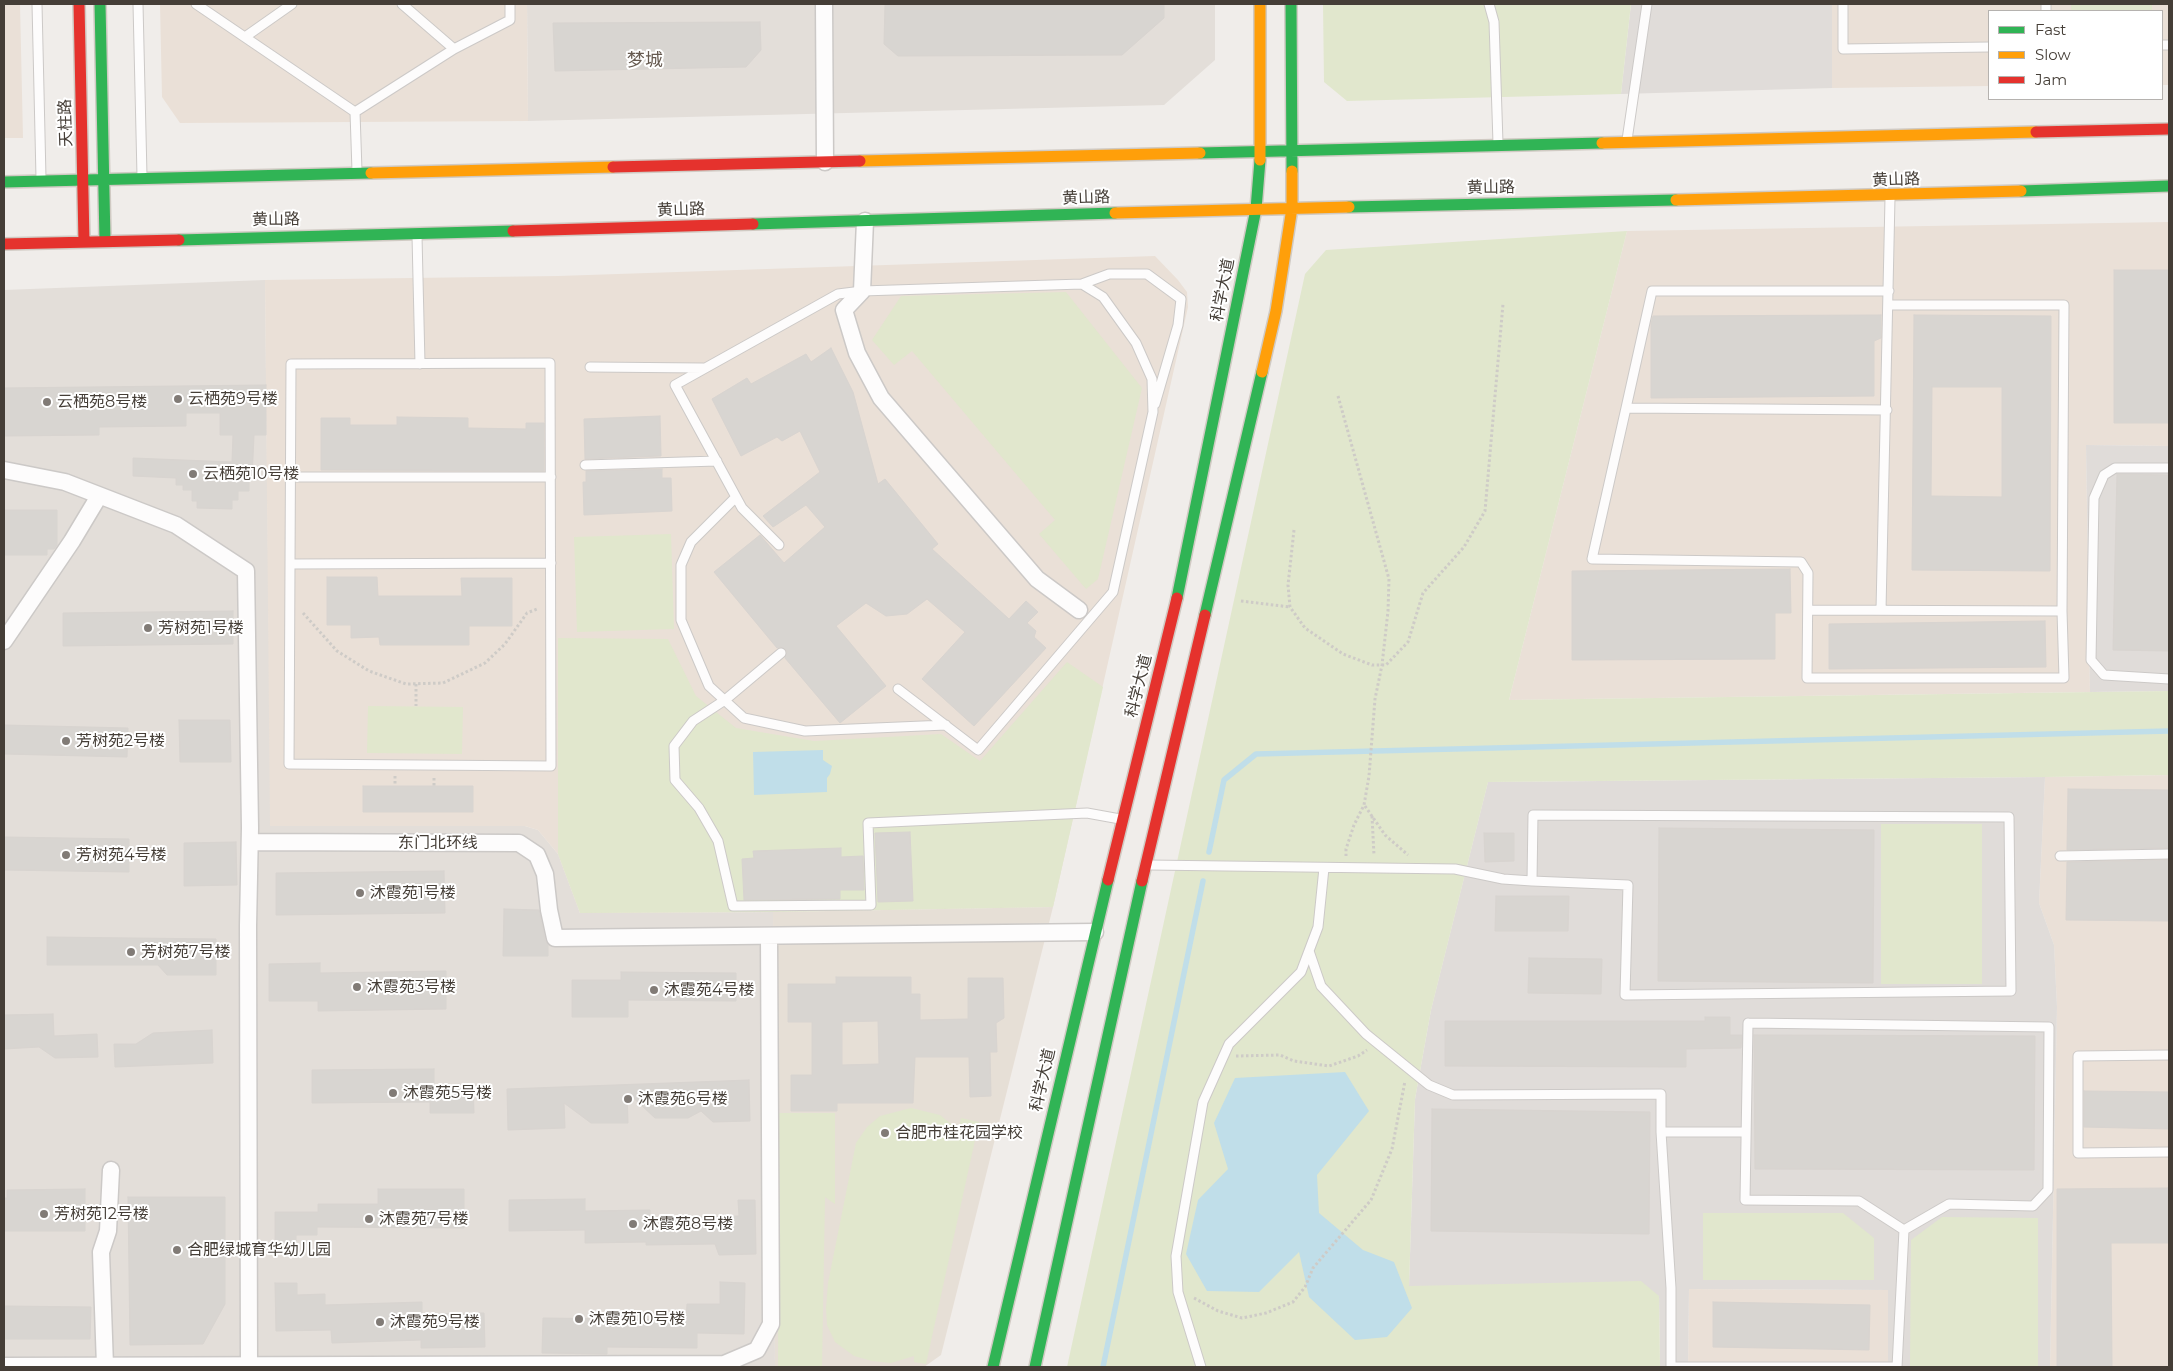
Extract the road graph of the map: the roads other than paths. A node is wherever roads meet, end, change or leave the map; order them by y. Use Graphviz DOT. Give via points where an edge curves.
graph roads {
  1 [pos="37,4"];
  2 [pos="79,4"];
  3 [pos="100,4"];
  4 [pos="138,4"];
  5 [pos="196,4"];
  6 [pos="292,4"];
  7 [pos="402,4"];
  8 [pos="510,4"];
  9 [pos="824,4"];
  10 [pos="1260,4"];
  11 [pos="1291,4"];
  12 [pos="1489,4"];
  13 [pos="1647,4"];
  14 [pos="1843,4"];
  15 [pos="245,37"];
  16 [pos="1988,47"];
  17 [pos="454,49"];
  18 [pos="355,112"];
  19 [pos="2169,129"];
  20 [pos="1627,143"];
  21 [pos="1498,146"];
  22 [pos="1292,152"];
  23 [pos="1260,153"];
  24 [pos="825,162"];
  25 [pos="357,174"];
  26 [pos="142,179"];
  27 [pos="84,180"];
  28 [pos="104,180"];
  29 [pos="4,182"];
  30 [pos="41,182"];
  31 [pos="2169,186"];
  32 [pos="1890,196"];
  33 [pos="1292,208"];
  34 [pos="1256,209"];
  35 [pos="865,221"];
  36 [pos="417,234"];
  37 [pos="106,241"];
  38 [pos="84,242"];
  39 [pos="4,244"];
  40 [pos="1082,284"];
  41 [pos="862,291"];
  42 [pos="1889,291"];
  43 [pos="1888,304"];
  44 [pos="420,364"];
  45 [pos="590,367"];
  46 [pos="704,368"];
  47 [pos="1626,408"];
  48 [pos="1887,410"];
  49 [pos="1153,412"];
  50 [pos="717,461"];
  51 [pos="585,465"];
  52 [pos="2169,468"];
  53 [pos="4,470"];
  54 [pos="291,477"];
  55 [pos="550,477"];
  56 [pos="99,496"];
  57 [pos="736,497"];
  58 [pos="779,545"];
  59 [pos="550,563"];
  60 [pos="290,564"];
  61 [pos="1079,610"];
  62 [pos="1808,610"];
  63 [pos="1881,610"];
  64 [pos="2062,611"];
  65 [pos="4,641"];
  66 [pos="781,653"];
  67 [pos="2169,679"];
  68 [pos="898,689"];
  69 [pos="725,700"];
  70 [pos="946,726"];
  71 [pos="1123,820"];
  72 [pos="250,842"];
  73 [pos="2169,854"];
  74 [pos="2060,856"];
  75 [pos="1146,865"];
  76 [pos="1324,868"];
  77 [pos="1532,881"];
  78 [pos="1095,932"];
  79 [pos="769,937"];
  80 [pos="1309,950"];
  81 [pos="2169,1055"];
  82 [pos="1661,1132"];
  83 [pos="1746,1132"];
  84 [pos="2169,1152"];
  85 [pos="111,1170"];
  86 [pos="1904,1230"];
  87 [pos="4,1366"];
  88 [pos="105,1366"];
  89 [pos="249,1366"];
  90 [pos="993,1367"];
  91 [pos="1035,1367"];
  92 [pos="1201,1367"];
  93 [pos="1672,1367"];
  94 [pos="1897,1367"];
  1 -- 30 [label="lane"];
  2 -- 27 [label="main road, 天柱路"];
  3 -- 28 [label="main road"];
  4 -- 26 [label="lane"];
  5 -- 15 [label="lane"];
  6 -- 15 [label="lane"];
  7 -- 17 [label="lane"];
  8 -- 17 [label="lane" via="510,20"];
  9 -- 24 [label="street"];
  10 -- 23 [label="main road, 科学大道"];
  11 -- 22 [label="main road"];
  12 -- 21 [label="lane" via="1494,22"];
  13 -- 20 [label="lane"];
  14 -- 16 [label="lane" via="1843,50"];
  15 -- 18 [label="lane"];
  17 -- 18 [label="lane"];
  18 -- 25 [label="lane"];
  19 -- 20 [label="main road"];
  20 -- 21 [label="main road"];
  21 -- 22 [label="main road"];
  22 -- 23 [label="main road"];
  22 -- 33 [label="main road"];
  23 -- 24 [label="main road"];
  23 -- 34 [label="main road, 科学大道"];
  24 -- 25 [label="main road"];
  25 -- 26 [label="main road"];
  26 -- 28 [label="main road"];
  27 -- 28 [label="main road"];
  27 -- 30 [label="main road"];
  27 -- 38 [label="main road, 天柱路"];
  28 -- 37 [label="main road"];
  29 -- 30 [label="main road"];
  31 -- 32 [label="main road, 黄山路"];
  32 -- 33 [label="main road, 黄山路"];
  32 -- 42 [label="lane"];
  33 -- 34 [label="main road, 黄山路"];
  33 -- 75 [label="main road" via="1276,311"];
  34 -- 35 [label="main road, 黄山路"];
  34 -- 71 [label="main road, 科学大道" via="1178,594"];
  35 -- 36 [label="main road, 黄山路"];
  35 -- 41 [label="street"];
  36 -- 37 [label="main road, 黄山路"];
  36 -- 44 [label="lane"];
  37 -- 38 [label="main road, 黄山路"];
  38 -- 39 [label="main road, 黄山路"];
  40 -- 41 [label="lane"];
  40 -- 49 [label="lane" via="1103,297 1136,344 1152,379"];
  40 -- 49 [label="lane" via="1109,274 1148,274 1182,300"];
  41 -- 46 [label="lane" via="838,294"];
  41 -- 61 [label="street" via="844,310 857,353 881,398 1037,579"];
  42 -- 43 [label="lane"];
  42 -- 47 [label="lane" via="1652,291"];
  43 -- 48 [label="lane"];
  43 -- 64 [label="lane" via="2064,305"];
  44 -- 54 [label="lane" via="291,364"];
  44 -- 55 [label="lane" via="550,363"];
  45 -- 46 [label="lane"];
  46 -- 50 [label="lane" via="675,385"];
  47 -- 48 [label="lane"];
  47 -- 62 [label="lane" via="1592,559 1801,562 1808,573"];
  48 -- 63 [label="lane"];
  49 -- 70 [label="lane" via="1113,592 978,750"];
  50 -- 51 [label="lane"];
  50 -- 57 [label="lane"];
  52 -- 67 [label="lane" via="2115,468 2104,475 2094,498 2091,660 2104,675"];
  53 -- 56 [label="street" via="65,482"];
  54 -- 55 [label="lane"];
  54 -- 60 [label="lane"];
  55 -- 59 [label="lane"];
  56 -- 65 [label="street" via="72,542"];
  56 -- 72 [label="street" via="176,525 246,572"];
  57 -- 58 [label="lane" via="742,508"];
  57 -- 69 [label="lane" via="691,542 681,565 681,620 709,686"];
  59 -- 60 [label="lane"];
  59 -- 60 [label="lane" via="551,766 289,764"];
  62 -- 63 [label="lane"];
  62 -- 64 [label="lane" via="1807,678 2064,678"];
  63 -- 64 [label="lane"];
  66 -- 69 [label="lane"];
  68 -- 70 [label="lane"];
  69 -- 70 [label="lane" via="744,718 805,730"];
  69 -- 71 [label="lane" via="693,721 674,746 675,780 699,808 718,840 733,906 871,905 868,823 1086,813"];
  71 -- 78 [label="main road, 科学大道"];
  72 -- 79 [label="street, 东门北环线" via="519,843 537,855 545,874 555,938"];
  72 -- 89 [label="street"];
  73 -- 74 [label="lane"];
  75 -- 76 [label="lane"];
  75 -- 91 [label="main road"];
  76 -- 77 [label="lane" via="1454,869 1503,880"];
  76 -- 80 [label="lane" via="1318,927"];
  77 -- 77 [label="lane" via="1628,885 1625,995 2010,991 2009,817 1533,815"];
  78 -- 79 [label="street"];
  78 -- 90 [label="main road, 科学大道"];
  79 -- 89 [label="street" via="771,1324 757,1350 724,1364"];
  80 -- 82 [label="lane" via="1320,986 1366,1034 1429,1085 1453,1095 1661,1094"];
  80 -- 92 [label="lane" via="1301,972 1229,1044 1203,1102 1176,1256 1178,1286"];
  81 -- 84 [label="lane" via="2078,1056 2078,1153"];
  82 -- 83 [label="lane"];
  82 -- 93 [label="lane" via="1671,1288"];
  83 -- 86 [label="lane" via="1745,1200 1858,1201"];
  83 -- 86 [label="lane" via="1748,1023 2049,1027 2048,1190 2033,1206 1949,1204"];
  85 -- 88 [label="street" via="108,1231 101,1252"];
  86 -- 94 [label="lane"];
  87 -- 88 [label="street"];
  88 -- 89 [label="street"];
  93 -- 94 [label="lane"];
}
